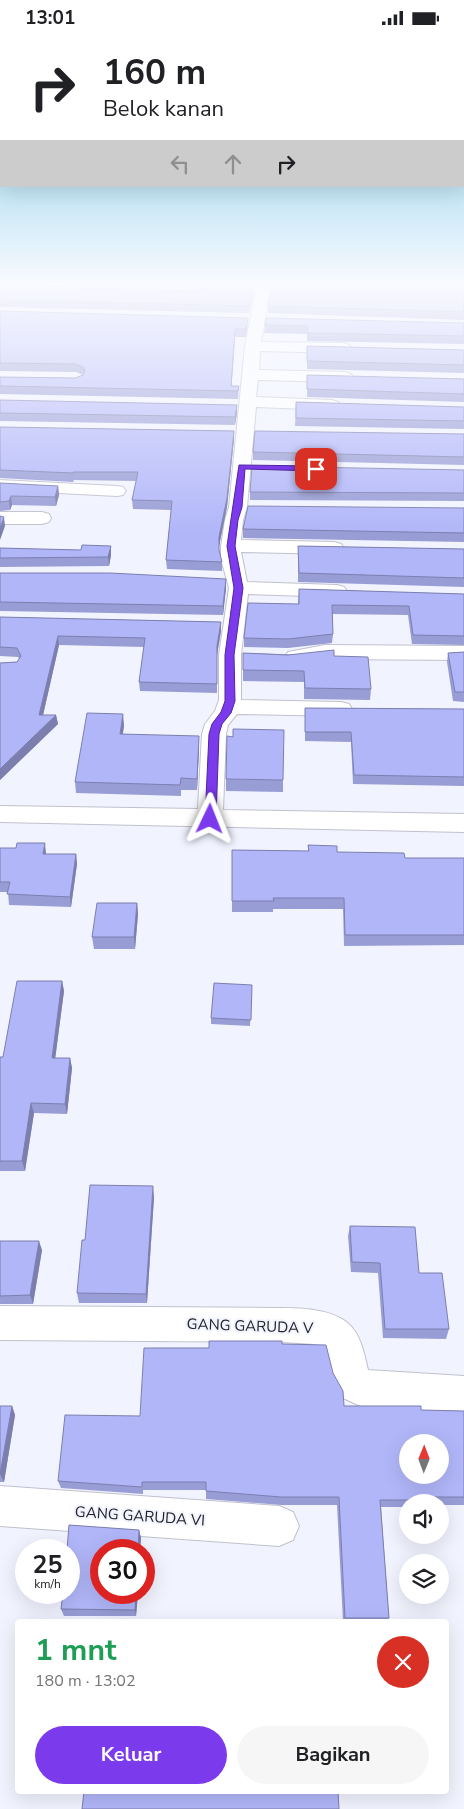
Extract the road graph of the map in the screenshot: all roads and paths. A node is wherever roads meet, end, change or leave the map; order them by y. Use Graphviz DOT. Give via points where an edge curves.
graph roads {
  1 [pos="251,368"];
  2 [pos="251,375"];
  3 [pos="358,377"];
  4 [pos="248,404"];
  5 [pos="228,405"];
  6 [pos="346,405"];
  7 [pos="235,432"];
  8 [pos="264,433"];
  9 [pos="0,485"];
  10 [pos="116,491"];
  11 [pos="238,507"];
  12 [pos="258,507"];
  13 [pos="0,518"];
  14 [pos="42,518"];
  15 [pos="231,546"];
  16 [pos="357,548"];
  17 [pos="232,583"];
  18 [pos="356,592"];
  19 [pos="464,653"];
  20 [pos="279,657"];
  21 [pos="228,707"];
  22 [pos="366,709"];
  23 [pos="0,814"];
  24 [pos="210,819"];
  25 [pos="464,823"];
  26 [pos="0,1323"];
  27 [pos="464,1395"];
  28 [pos="0,1506"];
  29 [pos="279,1526"];
  1 -- 2 [label="street"];
  2 -- 3 [label="street"];
  2 -- 4 [label="street"];
  4 -- 5 [label="street"];
  4 -- 6 [label="street"];
  4 -- 7 [label="street"];
  7 -- 8 [label="street"];
  7 -- 11 [label="street" via="252,467"];
  9 -- 10 [label="street"];
  11 -- 12 [label="street"];
  11 -- 15 [label="street"];
  13 -- 14 [label="street"];
  15 -- 16 [label="street"];
  15 -- 17 [label="street"];
  17 -- 18 [label="street"];
  17 -- 21 [label="street" via="223,623 240,655"];
  19 -- 20 [label="street" via="331,652"];
  21 -- 22 [label="street"];
  21 -- 24 [label="street" via="214,734"];
  23 -- 24 [label="street"];
  24 -- 25 [label="street"];
  26 -- 27 [label="street, GANG GARUDA V" via="324,1329 341,1342 356,1385 367,1389"];
  28 -- 29 [label="street, GANG GARUDA VI"];
}
